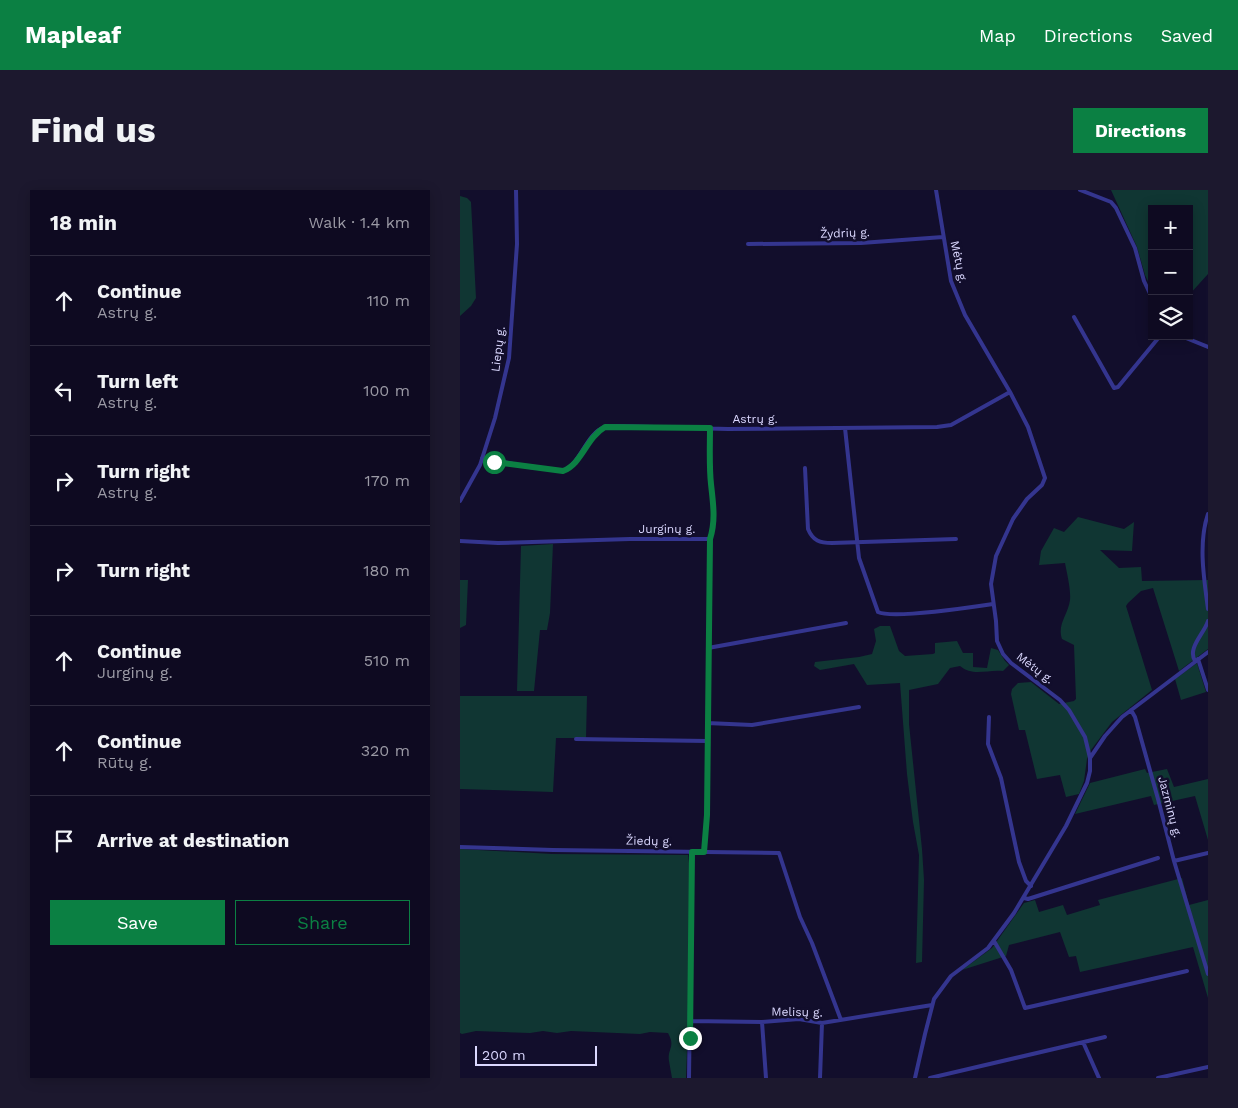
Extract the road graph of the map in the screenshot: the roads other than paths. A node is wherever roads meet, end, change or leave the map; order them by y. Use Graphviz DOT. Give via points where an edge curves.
graph roads {
  1 [pos="516,190"];
  2 [pos="936,190"];
  3 [pos="1080,190"];
  4 [pos="943,237"];
  5 [pos="748,244"];
  6 [pos="1151,295"];
  7 [pos="1074,317"];
  8 [pos="1157,340"];
  9 [pos="1191,340"];
  10 [pos="1208,347"];
  11 [pos="1010,392"];
  12 [pos="710,428"];
  13 [pos="845,428"];
  14 [pos="482,458"];
  15 [pos="805,468"];
  16 [pos="460,501"];
  17 [pos="1208,514"];
  18 [pos="710,539"];
  19 [pos="956,539"];
  20 [pos="460,541"];
  21 [pos="857,543"];
  22 [pos="994,604"];
  23 [pos="1208,608"];
  24 [pos="1208,621"];
  25 [pos="846,623"];
  26 [pos="708,648"];
  27 [pos="1208,652"];
  28 [pos="1196,660"];
  29 [pos="1208,690"];
  30 [pos="859,707"];
  31 [pos="1131,710"];
  32 [pos="989,717"];
  33 [pos="707,723"];
  34 [pos="576,739"];
  35 [pos="707,742"];
  36 [pos="1090,758"];
  37 [pos="460,847"];
  38 [pos="692,852"];
  39 [pos="704,852"];
  40 [pos="1208,853"];
  41 [pos="1158,858"];
  42 [pos="1174,862"];
  43 [pos="1031,886"];
  44 [pos="1024,898"];
  45 [pos="994,941"];
  46 [pos="1187,971"];
  47 [pos="1208,974"];
  48 [pos="932,1005"];
  49 [pos="841,1020"];
  50 [pos="690,1021"];
  51 [pos="762,1022"];
  52 [pos="822,1023"];
  53 [pos="1105,1037"];
  54 [pos="1083,1042"];
  55 [pos="1208,1067"];
  56 [pos="689,1078"];
  57 [pos="766,1078"];
  58 [pos="820,1078"];
  59 [pos="915,1078"];
  60 [pos="930,1078"];
  61 [pos="1098,1078"];
  62 [pos="1158,1078"];
  1 -- 14 [label="street, Liepų g." via="517,244 510,358"];
  2 -- 4 [label="street, Mėtų g."];
  3 -- 6 [label="street" via="1114,204 1135,248"];
  4 -- 5 [label="street, Žydrių g." via="862,243"];
  4 -- 11 [label="street, Mėtų g." via="957,297"];
  7 -- 8 [label="street" via="1114,388"];
  9 -- 10 [label="street"];
  11 -- 13 [label="street, Astrų g." via="951,425"];
  11 -- 22 [label="street, Mėtų g." via="1028,427 1045,481 1013,519 996,556 991,584"];
  12 -- 13 [label="street, Astrų g."];
  12 -- 14 [label="street, Astrų g." via="605,427 597,432 574,464 563,471"];
  12 -- 18 [label="street" via="714,520"];
  13 -- 21 [label="street"];
  14 -- 16 [label="street, Liepų g."];
  15 -- 21 [label="street" via="811,536 822,543"];
  17 -- 23 [label="street" via="1203,554"];
  18 -- 20 [label="street, Jurginų g."];
  18 -- 26 [label="street, Jurginų g."];
  19 -- 21 [label="street"];
  21 -- 22 [label="street" via="859,558 881,614"];
  22 -- 36 [label="street, Mėtų g." via="997,641 1003,654 1069,710 1082,730"];
  24 -- 28 [label="street" via="1194,649 1193,658"];
  25 -- 26 [label="street"];
  26 -- 33 [label="street, Jurginų g."];
  27 -- 28 [label="street"];
  28 -- 29 [label="street"];
  28 -- 31 [label="street"];
  30 -- 33 [label="street" via="752,725"];
  31 -- 36 [label="street" via="1105,736"];
  31 -- 42 [label="street, Jazminų g."];
  32 -- 43 [label="street" via="988,744 1001,778 1018,862"];
  33 -- 35 [label="street, Jurginų g."];
  34 -- 35 [label="street"];
  35 -- 39 [label="street, Jurginų g."];
  36 -- 43 [label="street, Mėtų g." via="1087,784"];
  37 -- 38 [label="street, Žiedų g."];
  38 -- 39 [label="street, Žiedų g."];
  38 -- 50 [label="street"];
  39 -- 49 [label="street, Žiedų g." via="778,853"];
  40 -- 42 [label="street"];
  41 -- 44 [label="street"];
  42 -- 47 [label="street, Jazminų g."];
  43 -- 44 [label="street, Mėtų g."];
  44 -- 45 [label="street, Mėtų g."];
  45 -- 46 [label="street" via="1011,970 1025,1008"];
  45 -- 48 [label="street, Mėtų g." via="951,976"];
  48 -- 49 [label="street, Melisų g."];
  48 -- 59 [label="street, Mėtų g."];
  49 -- 52 [label="street, Melisų g."];
  50 -- 51 [label="street, Melisų g."];
  50 -- 56 [label="street"];
  51 -- 52 [label="street, Melisų g." via="799,1019"];
  51 -- 57 [label="street"];
  52 -- 58 [label="street"];
  53 -- 54 [label="street"];
  54 -- 60 [label="street"];
  54 -- 61 [label="street"];
  55 -- 62 [label="street"];
}
